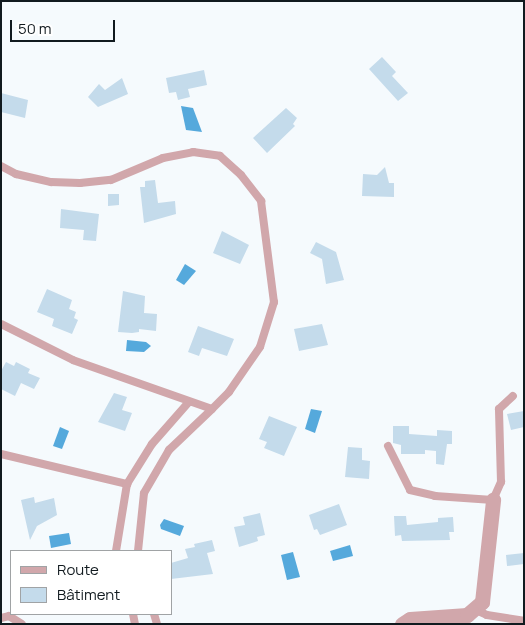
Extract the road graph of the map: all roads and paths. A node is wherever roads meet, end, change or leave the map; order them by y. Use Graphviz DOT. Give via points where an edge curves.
graph roads {
  1 [pos="1,166"];
  2 [pos="1,324"];
  3 [pos="513,396"];
  4 [pos="188,404"];
  5 [pos="212,409"];
  6 [pos="388,446"];
  7 [pos="1,454"];
  8 [pos="127,484"];
  9 [pos="493,500"];
  10 [pos="116,550"];
  11 [pos="138,550"];
  12 [pos="474,609"];
  13 [pos="1,618"];
  14 [pos="524,621"];
  15 [pos="22,624"];
  16 [pos="402,624"];
  1 -- 5 [label="lane" via="16,174 51,182 80,183 111,180 163,158 193,152 220,156 241,175 261,201 274,302 260,347 229,392"];
  2 -- 4 [label="lane" via="74,360"];
  3 -- 9 [label="lane" via="499,408 501,482"];
  4 -- 5 [label="lane"];
  4 -- 8 [label="lane" via="152,444"];
  5 -- 11 [label="lane" via="169,450 144,493"];
  6 -- 9 [label="lane" via="410,490 435,496"];
  7 -- 8 [label="lane"];
  8 -- 10 [label="lane"];
  9 -- 12 [label="street" via="482,602"];
  12 -- 14 [label="lane" via="487,615"];
  12 -- 16 [label="street" via="467,615 410,619"];
  13 -- 15 [label="lane" via="9,616"];
}
